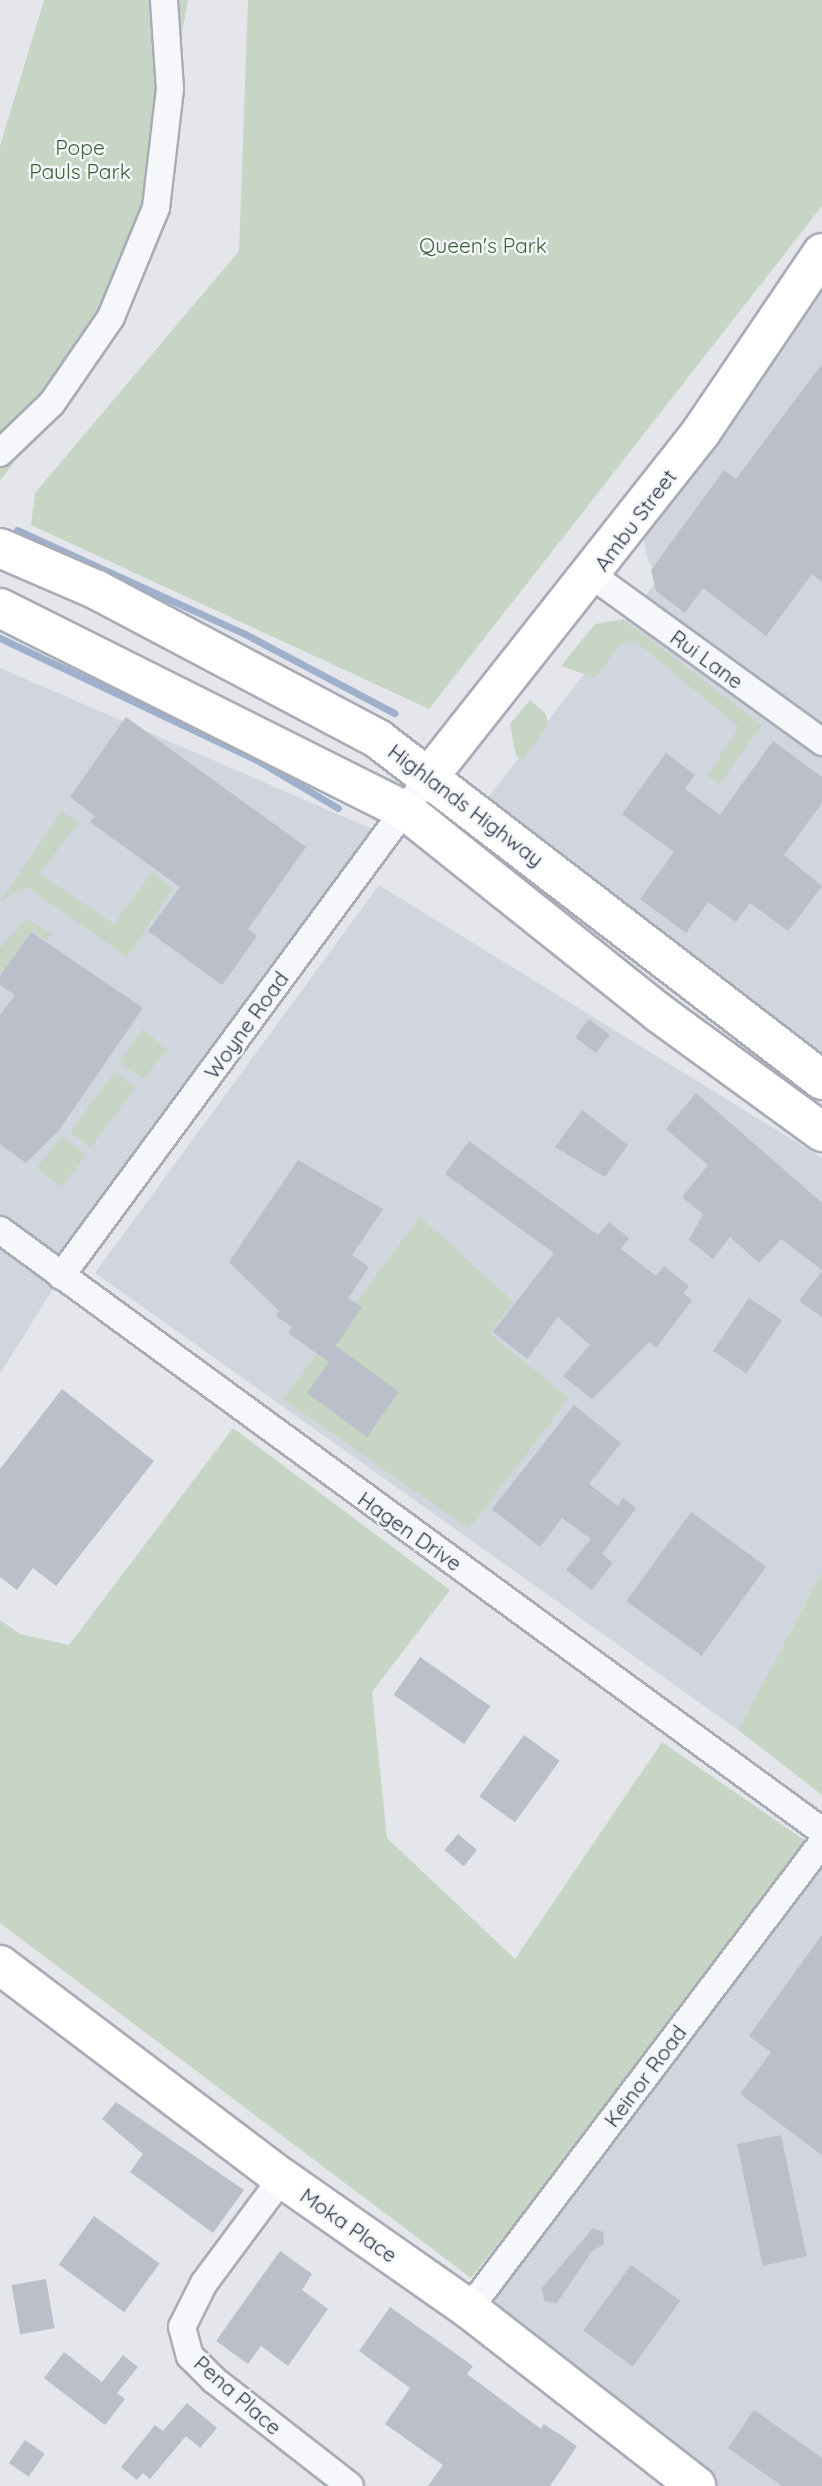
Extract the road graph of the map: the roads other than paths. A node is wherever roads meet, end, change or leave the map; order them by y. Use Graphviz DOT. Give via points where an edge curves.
graph roads {
  1 [pos="164,0"];
  2 [pos="822,253"];
  3 [pos="0,453"];
  4 [pos="0,548"];
  5 [pos="593,576"];
  6 [pos="0,608"];
  7 [pos="822,742"];
  8 [pos="431,774"];
  9 [pos="406,811"];
  10 [pos="822,1080"];
  11 [pos="822,1132"];
  12 [pos="0,1230"];
  13 [pos="61,1276"];
  14 [pos="822,1831"];
  15 [pos="822,1843"];
  16 [pos="0,1965"];
  17 [pos="282,2178"];
  18 [pos="468,2309"];
  19 [pos="351,2486"];
  20 [pos="696,2486"];
  1 -- 3 [label="street" via="170,89 156,208 111,317 52,403"];
  2 -- 5 [label="main road, Ambu Street"];
  4 -- 8 [label="main road, Highlands Highway" via="97,590 377,739"];
  5 -- 7 [label="street, Rui Lane"];
  5 -- 8 [label="main road, Ambu Street"];
  6 -- 9 [label="main road, Highlands Highway"];
  8 -- 9 [label="street, Woyne Road"];
  8 -- 10 [label="main road, Highlands Highway"];
  9 -- 11 [label="main road, Highlands Highway" via="659,1013"];
  9 -- 13 [label="street, Woyne Road"];
  12 -- 13 [label="street, Hagen Drive"];
  13 -- 14 [label="street, Hagen Drive"];
  15 -- 18 [label="street, Keinor Road"];
  16 -- 17 [label="main road, Moka Place"];
  17 -- 18 [label="main road, Moka Place"];
  17 -- 19 [label="street, Pena Place" via="204,2283 182,2327 190,2356 214,2380"];
  18 -- 20 [label="main road, Moka Place"];
}
